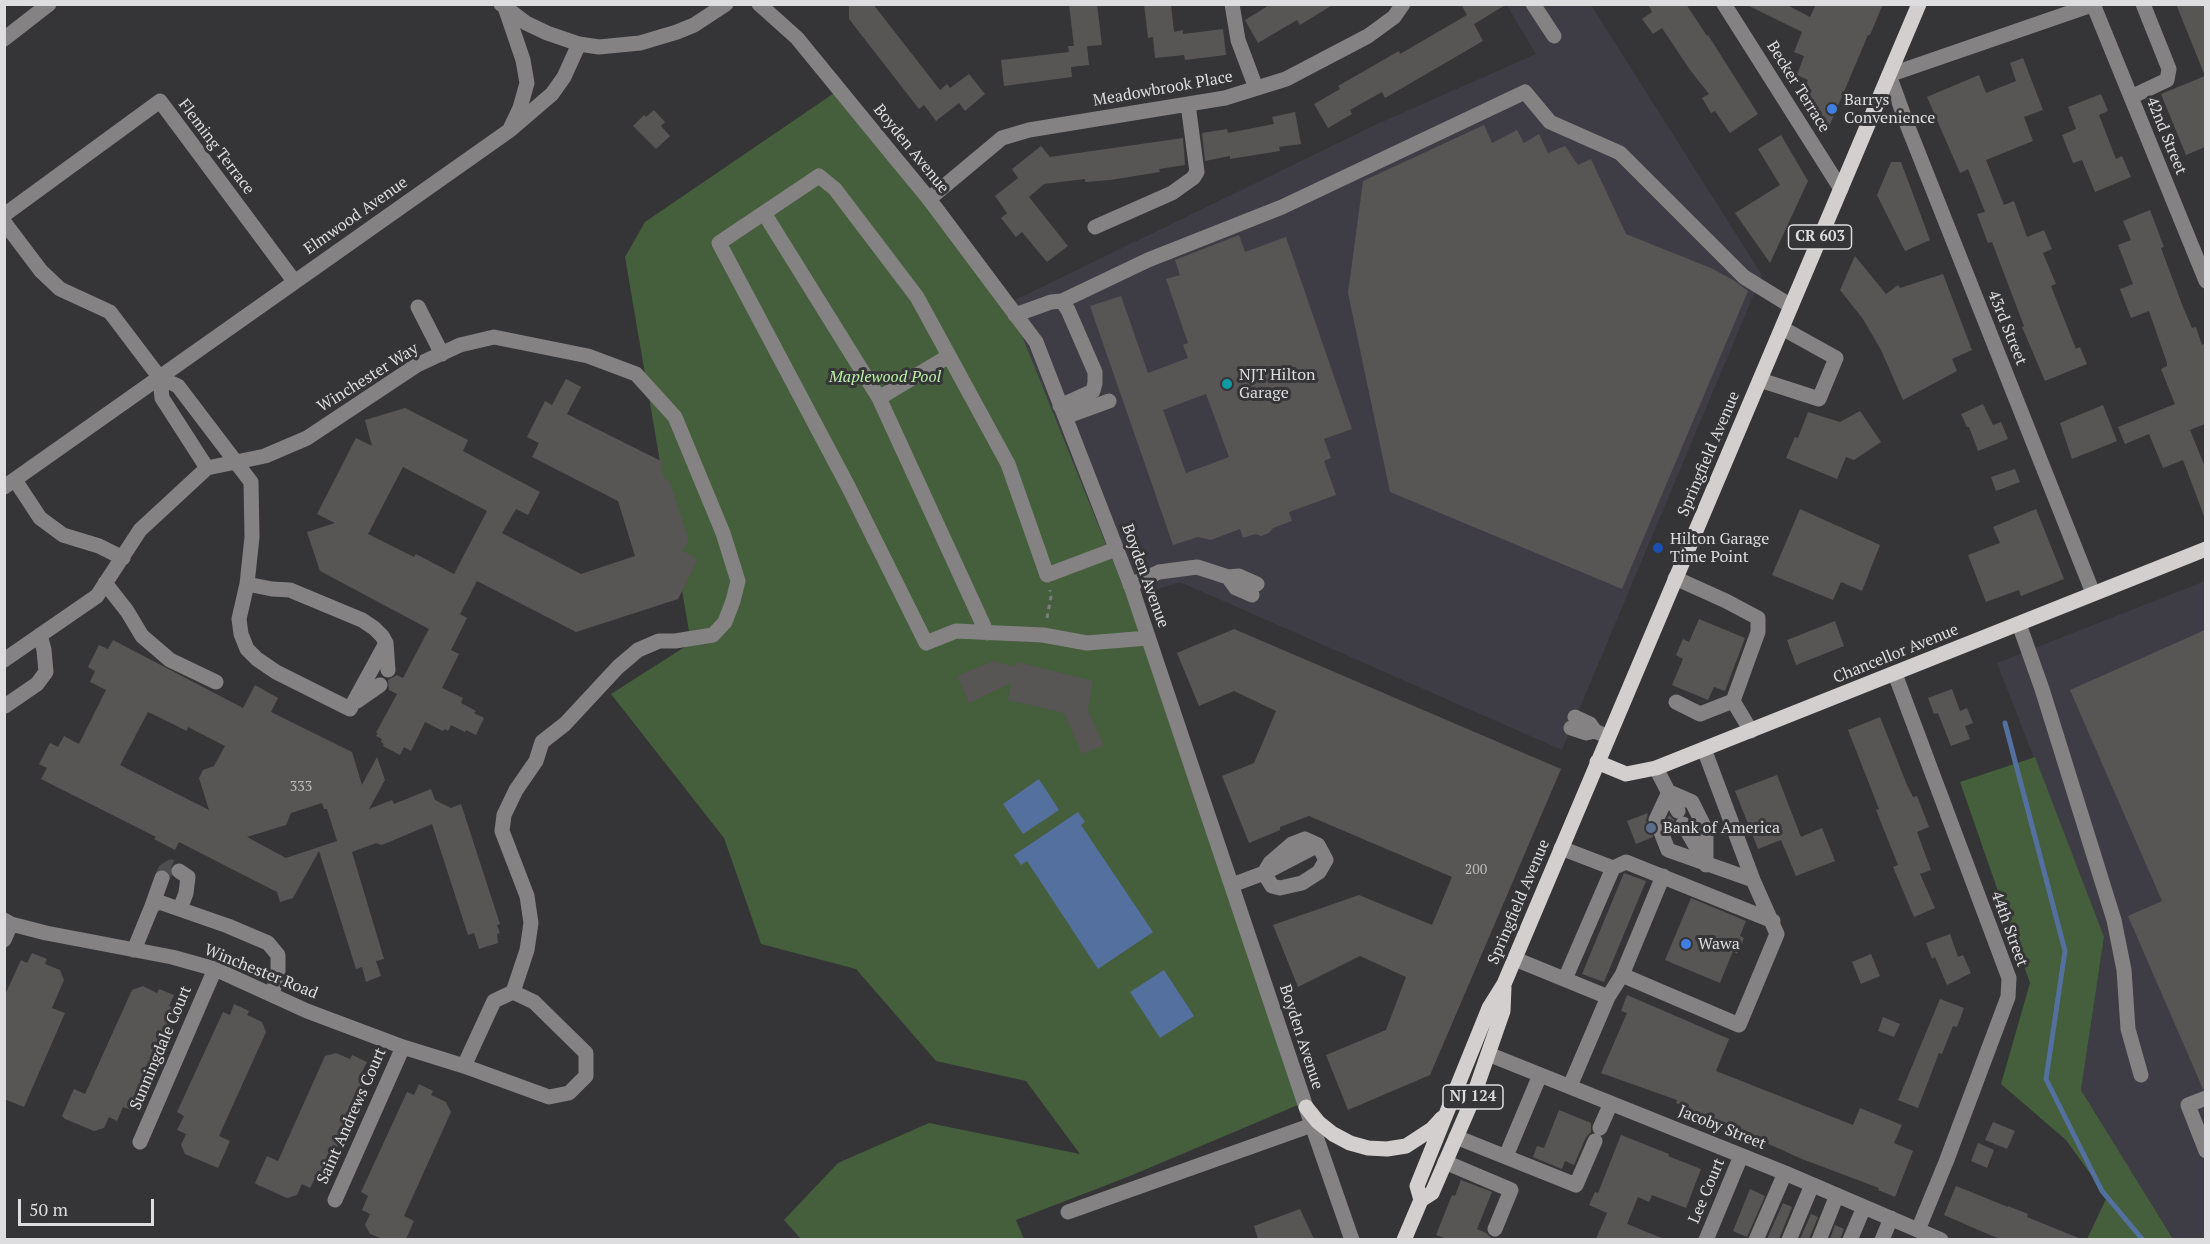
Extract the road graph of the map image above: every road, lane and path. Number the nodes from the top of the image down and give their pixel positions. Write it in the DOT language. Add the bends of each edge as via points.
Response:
graph roads {
  1 [pos="49,4"];
  2 [pos="726,4"];
  3 [pos="759,4"];
  4 [pos="1232,4"];
  5 [pos="1403,4"];
  6 [pos="1533,4"];
  7 [pos="1724,4"];
  8 [pos="1919,4"];
  9 [pos="2143,4"];
  10 [pos="2094,5"];
  11 [pos="504,7"];
  12 [pos="1554,36"];
  13 [pos="4,39"];
  14 [pos="579,44"];
  15 [pos="1889,75"];
  16 [pos="1256,88"];
  17 [pos="2131,97"];
  18 [pos="1188,104"];
  19 [pos="510,130"];
  20 [pos="1841,189"];
  21 [pos="928,199"];
  22 [pos="764,213"];
  23 [pos="4,214"];
  24 [pos="4,222"];
  25 [pos="1095,227"];
  26 [pos="294,281"];
  27 [pos="2205,281"];
  28 [pos="1800,285"];
  29 [pos="1062,302"];
  30 [pos="1791,306"];
  31 [pos="418,307"];
  32 [pos="1015,315"];
  33 [pos="1782,328"];
  34 [pos="442,354"];
  35 [pos="949,356"];
  36 [pos="160,378"];
  37 [pos="1760,380"];
  38 [pos="879,398"];
  39 [pos="1109,401"];
  40 [pos="1063,411"];
  41 [pos="236,463"];
  42 [pos="207,468"];
  43 [pos="10,484"];
  44 [pos="1116,549"];
  45 [pos="2205,549"];
  46 [pos="123,558"];
  47 [pos="1047,575"];
  48 [pos="1676,578"];
  49 [pos="105,583"];
  50 [pos="247,584"];
  51 [pos="1130,585"];
  52 [pos="1255,589"];
  53 [pos="2093,593"];
  54 [pos="1047,618"];
  55 [pos="2019,624"];
  56 [pos="987,633"];
  57 [pos="40,635"];
  58 [pos="1148,638"];
  59 [pos="386,642"];
  60 [pos="4,660"];
  61 [pos="388,670"];
  62 [pos="1895,674"];
  63 [pos="216,682"];
  64 [pos="380,685"];
  65 [pos="1733,701"];
  66 [pos="354,702"];
  67 [pos="1676,702"];
  68 [pos="5,706"];
  69 [pos="1573,723"];
  70 [pos="1751,731"];
  71 [pos="1601,734"];
  72 [pos="1704,749"];
  73 [pos="1598,762"];
  74 [pos="1656,768"];
  75 [pos="1669,792"];
  76 [pos="1561,848"];
  77 [pos="1706,865"];
  78 [pos="1613,868"];
  79 [pos="179,871"];
  80 [pos="1264,873"];
  81 [pos="1663,876"];
  82 [pos="162,878"];
  83 [pos="1754,880"];
  84 [pos="1232,885"];
  85 [pos="152,906"];
  86 [pos="180,909"];
  87 [pos="1773,921"];
  88 [pos="8,922"];
  89 [pos="4,940"];
  90 [pos="134,950"];
  91 [pos="1515,959"];
  92 [pos="214,969"];
  93 [pos="1622,975"];
  94 [pos="1565,979"];
  95 [pos="1504,984"];
  96 [pos="513,992"];
  97 [pos="271,994"];
  98 [pos="1608,997"];
  99 [pos="403,1047"];
  100 [pos="1488,1054"];
  101 [pos="464,1066"];
  102 [pos="1540,1075"];
  103 [pos="2141,1075"];
  104 [pos="1570,1086"];
  105 [pos="1454,1097"];
  106 [pos="2205,1098"];
  107 [pos="1611,1103"];
  108 [pos="1306,1107"];
  109 [pos="1312,1125"];
  110 [pos="1456,1137"];
  111 [pos="140,1142"];
  112 [pos="2205,1151"];
  113 [pos="1506,1156"];
  114 [pos="1741,1156"];
  115 [pos="1445,1162"];
  116 [pos="1785,1173"];
  117 [pos="1812,1185"];
  118 [pos="1837,1195"];
  119 [pos="335,1200"];
  120 [pos="1421,1200"];
  121 [pos="1864,1207"];
  122 [pos="1068,1212"];
  123 [pos="1891,1218"];
  124 [pos="1495,1229"];
  125 [pos="1930,1236"];
  126 [pos="1352,1239"];
  127 [pos="1404,1239"];
  128 [pos="1706,1239"];
  129 [pos="1756,1239"];
  130 [pos="1789,1239"];
  131 [pos="1819,1239"];
  132 [pos="1850,1239"];
  133 [pos="1882,1239"];
  1 -- 13 [label="street"];
  2 -- 14 [label="street" via="694,24 640,43 599,47"];
  3 -- 21 [label="street, Boyden Avenue" via="797,38"];
  4 -- 16 [label="street" via="1238,40"];
  5 -- 16 [label="street, Meadowbrook Place" via="1394,17 1368,36 1286,79"];
  6 -- 12 [label="street"];
  7 -- 20 [label="street, Becker Terrace"];
  8 -- 15 [label="main road, Springfield Avenue / CR 603"];
  9 -- 17 [label="street" via="2169,69 2167,80"];
  10 -- 15 [label="street"];
  10 -- 17 [label="street, 42nd Street"];
  11 -- 14 [label="street" via="547,33"];
  11 -- 19 [label="street" via="527,82"];
  14 -- 19 [label="street, Elmwood Avenue" via="552,94"];
  15 -- 20 [label="main road, Springfield Avenue / CR 603"];
  15 -- 53 [label="street, 43rd Street"];
  16 -- 18 [label="street, Meadowbrook Place" via="1225,99"];
  17 -- 27 [label="street, 42nd Street"];
  18 -- 21 [label="street, Meadowbrook Place" via="1029,130 1002,138"];
  18 -- 25 [label="street" via="1197,172 1172,193"];
  19 -- 26 [label="street, Elmwood Avenue"];
  20 -- 28 [label="main road, Springfield Avenue / CR 603"];
  21 -- 32 [label="street, Boyden Avenue"];
  22 -- 35 [label="street" via="819,176 835,189 917,297"];
  22 -- 38 [label="street"];
  22 -- 56 [label="street" via="720,243 926,643 956,632"];
  23 -- 26 [label="street, Fleming Terrace" via="160,101"];
  24 -- 36 [label="street" via="41,271 60,289 110,312"];
  26 -- 36 [label="street, Elmwood Avenue"];
  28 -- 30 [label="main road, Springfield Avenue / NJ 124"];
  29 -- 30 [label="street" via="1148,260 1282,207 1525,92 1550,122 1620,153 1744,277"];
  29 -- 32 [label="street"];
  29 -- 40 [label="street" via="1095,372 1093,391"];
  30 -- 33 [label="main road, Springfield Avenue / NJ 124"];
  31 -- 34 [label="street"];
  32 -- 40 [label="street, Boyden Avenue" via="1036,342"];
  33 -- 37 [label="main road, Springfield Avenue / NJ 124"];
  33 -- 37 [label="street" via="1836,358 1819,399"];
  34 -- 41 [label="street, Winchester Way" via="417,365 307,438 265,456"];
  34 -- 96 [label="street, Winchester Way" via="494,337 588,356 636,374 675,417 723,533 738,581 726,622 713,635 659,641 638,650 566,724 542,742 536,761 504,815 502,831 527,896 531,923 528,950"];
  35 -- 38 [label="street"];
  35 -- 47 [label="street" via="1008,464"];
  36 -- 41 [label="street" via="178,386"];
  36 -- 42 [label="street" via="162,398"];
  36 -- 43 [label="street, Elmwood Avenue"];
  37 -- 48 [label="main road, Springfield Avenue / NJ 124"];
  38 -- 56 [label="street"];
  39 -- 40 [label="street"];
  40 -- 44 [label="street, Boyden Avenue"];
  41 -- 42 [label="street, Winchester Way"];
  41 -- 50 [label="street" via="251,482 252,537"];
  42 -- 46 [label="street" via="140,530"];
  43 -- 46 [label="street" via="40,518 63,535"];
  44 -- 47 [label="street"];
  44 -- 51 [label="street, Boyden Avenue"];
  45 -- 53 [label="main road, Chancellor Avenue"];
  46 -- 49 [label="street"];
  47 -- 54 [label="path" via="1051,597"];
  48 -- 65 [label="street" via="1758,618 1758,632"];
  48 -- 71 [label="main road, Springfield Avenue / NJ 124"];
  49 -- 57 [label="street" via="97,596"];
  49 -- 63 [label="street" via="142,636 170,660"];
  50 -- 59 [label="street" via="300,594 362,620"];
  50 -- 66 [label="street" via="239,619 247,649 287,677 351,709"];
  51 -- 52 [label="street" via="1159,572 1197,567 1228,577 1239,576"];
  51 -- 58 [label="street, Boyden Avenue"];
  53 -- 55 [label="main road, Chancellor Avenue"];
  55 -- 62 [label="main road, Chancellor Avenue"];
  55 -- 103 [label="street" via="2114,920 2124,970 2128,1029"];
  56 -- 58 [label="street" via="1043,635 1087,643"];
  57 -- 60 [label="street"];
  57 -- 68 [label="street" via="46,672 37,684"];
  58 -- 84 [label="street, Boyden Avenue"];
  59 -- 61 [label="street"];
  59 -- 66 [label="street"];
  62 -- 70 [label="main road, Chancellor Avenue"];
  62 -- 125 [label="street, 44th Street" via="2009,978 2008,998 1946,1162"];
  64 -- 66 [label="street"];
  65 -- 67 [label="street" via="1700,714"];
  65 -- 70 [label="street"];
  69 -- 71 [label="street" via="1586,733"];
  70 -- 72 [label="main road, Chancellor Avenue"];
  71 -- 73 [label="main road, Springfield Avenue / NJ 124"];
  72 -- 74 [label="main road, Chancellor Avenue"];
  72 -- 83 [label="street"];
  73 -- 74 [label="main road, Chancellor Avenue" via="1626,774"];
  73 -- 76 [label="main road, Springfield Avenue / NJ 124"];
  74 -- 75 [label="street"];
  75 -- 77 [label="street"];
  75 -- 77 [label="street" via="1692,802 1706,830"];
  75 -- 77 [label="street" via="1658,826 1668,850"];
  76 -- 78 [label="street"];
  76 -- 91 [label="main road, Springfield Avenue / NJ 124"];
  77 -- 83 [label="street"];
  78 -- 81 [label="street" via="1626,862"];
  78 -- 94 [label="street"];
  79 -- 86 [label="street" via="188,877"];
  80 -- 80 [label="street" via="1272,886 1280,888 1302,883 1319,872 1326,860 1318,845 1305,839 1292,844"];
  80 -- 84 [label="street"];
  81 -- 87 [label="street"];
  81 -- 93 [label="street"];
  82 -- 85 [label="street"];
  83 -- 87 [label="street"];
  84 -- 108 [label="street, Boyden Avenue"];
  85 -- 86 [label="street" via="159,902"];
  85 -- 90 [label="street"];
  86 -- 97 [label="street" via="268,944 278,955 278,978"];
  87 -- 93 [label="street" via="1777,934 1739,1025"];
  88 -- 89 [label="street"];
  88 -- 90 [label="street, Winchester Road"];
  90 -- 92 [label="street, Winchester Road"];
  91 -- 94 [label="street"];
  91 -- 95 [label="main road, Springfield Avenue / NJ 124"];
  92 -- 97 [label="street, Winchester Road"];
  92 -- 111 [label="street, Sunningdale Court"];
  93 -- 98 [label="street"];
  94 -- 98 [label="street"];
  95 -- 100 [label="main road, Springfield Avenue / NJ 124" via="1503,1011"];
  95 -- 105 [label="main road, Springfield Avenue / NJ 124" via="1489,1008"];
  96 -- 101 [label="street" via="494,1000"];
  96 -- 101 [label="street, Winchester Road" via="534,1002 586,1053 586,1076 569,1093 549,1097"];
  97 -- 99 [label="street, Winchester Road"];
  98 -- 104 [label="street"];
  99 -- 101 [label="street, Winchester Road"];
  99 -- 119 [label="street, Saint Andrews Court"];
  100 -- 102 [label="street, Jacoby Street"];
  100 -- 110 [label="main road, Springfield Avenue / NJ 124"];
  102 -- 104 [label="street, Jacoby Street"];
  102 -- 113 [label="street"];
  104 -- 107 [label="street, Jacoby Street"];
  105 -- 108 [label="main road" via="1432,1129 1406,1146 1387,1149 1350,1143 1318,1122"];
  105 -- 120 [label="main road, Springfield Avenue / NJ 124" via="1417,1186"];
  106 -- 112 [label="street" via="2188,1105"];
  107 -- 113 [label="street" via="1576,1185"];
  107 -- 114 [label="street, Jacoby Street"];
  108 -- 109 [label="street, Boyden Avenue"];
  109 -- 122 [label="street"];
  109 -- 126 [label="street, Boyden Avenue"];
  110 -- 113 [label="street"];
  110 -- 115 [label="main road, Springfield Avenue / NJ 124"];
  114 -- 116 [label="street, Jacoby Street"];
  114 -- 128 [label="street, Lee Court"];
  115 -- 120 [label="main road, Springfield Avenue / NJ 124" via="1432,1193"];
  115 -- 124 [label="street" via="1511,1190"];
  116 -- 117 [label="street, Jacoby Street"];
  116 -- 129 [label="street"];
  117 -- 118 [label="street, Jacoby Street"];
  117 -- 130 [label="street"];
  118 -- 121 [label="street, Jacoby Street"];
  118 -- 131 [label="street"];
  120 -- 127 [label="main road, Springfield Avenue / NJ 124"];
  121 -- 123 [label="street, Jacoby Street"];
  121 -- 132 [label="street"];
  123 -- 125 [label="street, Jacoby Street"];
  123 -- 133 [label="street"];
}
